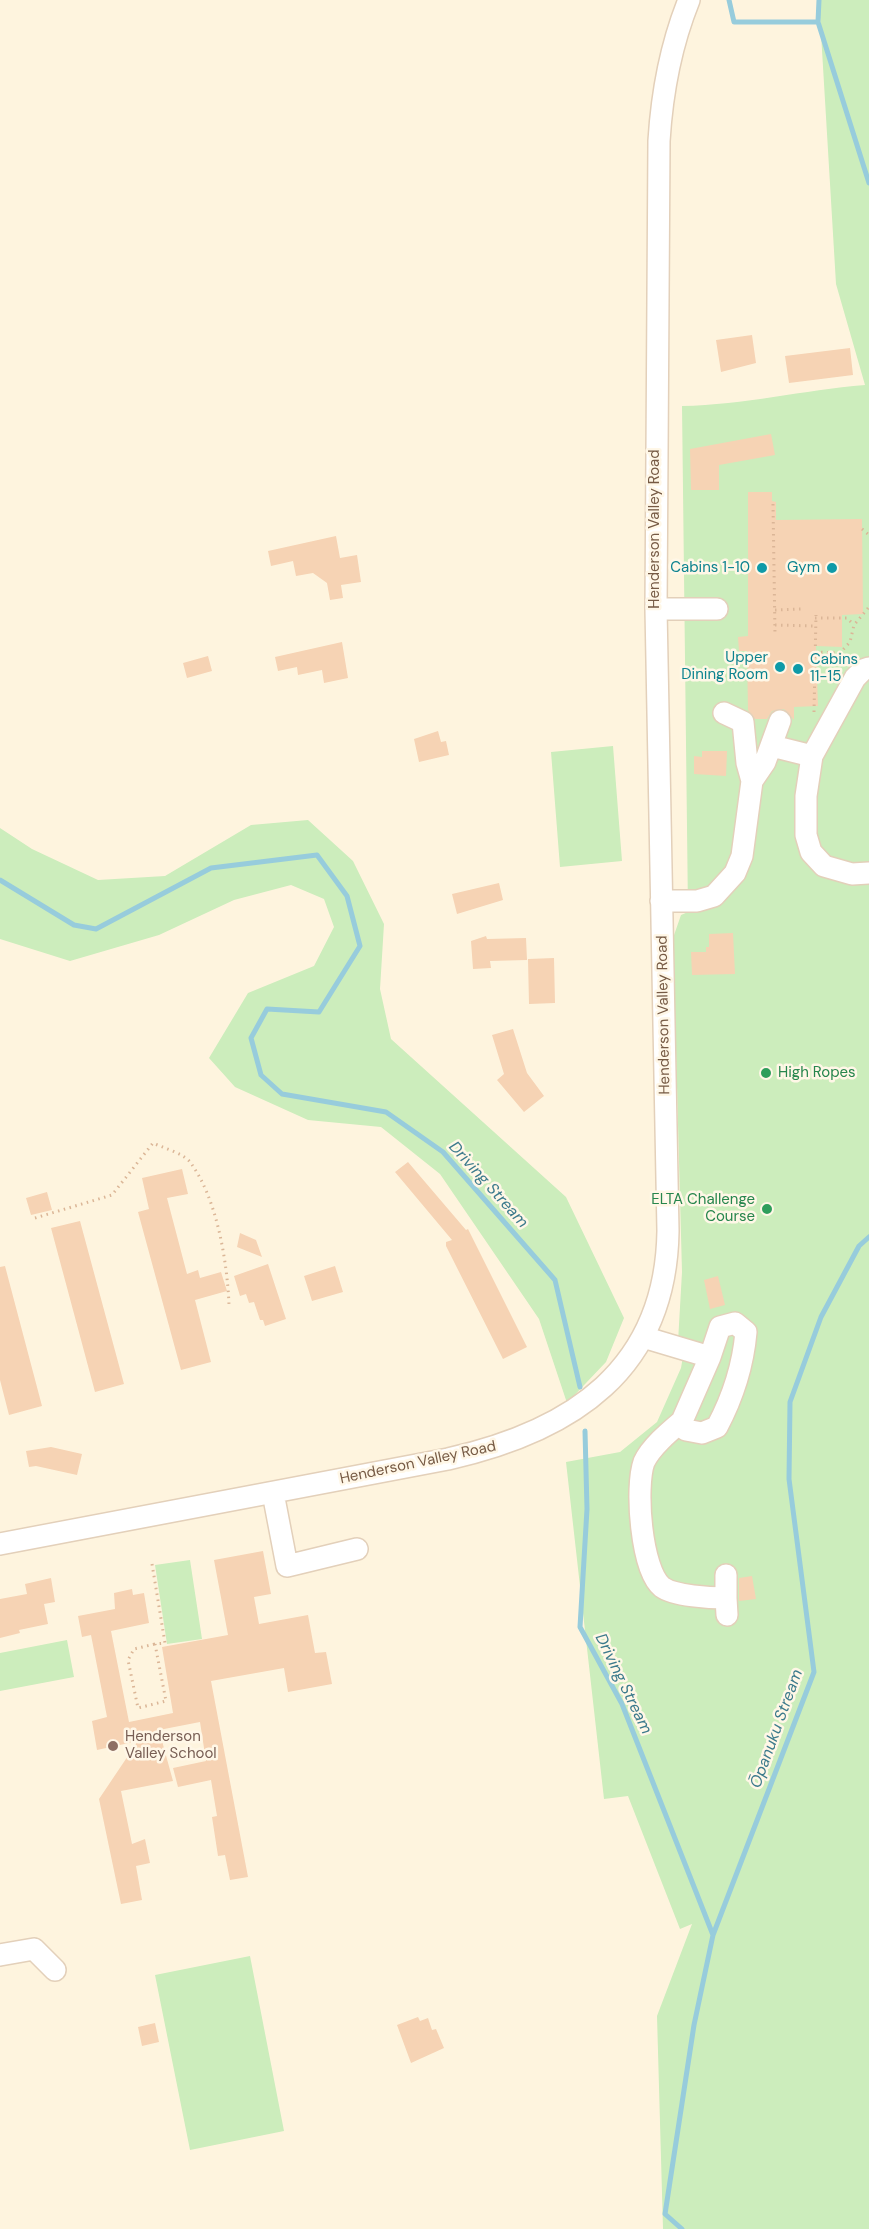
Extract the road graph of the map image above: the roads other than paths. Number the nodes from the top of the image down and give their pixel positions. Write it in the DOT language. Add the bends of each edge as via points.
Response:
graph roads {
  1 [pos="689,0"];
  2 [pos="656,609"];
  3 [pos="717,609"];
  4 [pos="869,668"];
  5 [pos="724,713"];
  6 [pos="780,721"];
  7 [pos="764,742"];
  8 [pos="812,756"];
  9 [pos="752,781"];
  10 [pos="869,873"];
  11 [pos="661,901"];
  12 [pos="643,1336"];
  13 [pos="710,1357"];
  14 [pos="682,1421"];
  15 [pos="273,1493"];
  16 [pos="0,1544"];
  17 [pos="357,1549"];
  18 [pos="726,1575"];
  19 [pos="0,1955"];
  20 [pos="55,1970"];
  1 -- 2 [label="street, Henderson Valley Road" via="668,63 659,141"];
  2 -- 3 [label="street"];
  2 -- 11 [label="street, Henderson Valley Road"];
  4 -- 8 [label="street" via="823,712"];
  5 -- 9 [label="street" via="743,722"];
  6 -- 7 [label="street"];
  7 -- 8 [label="street"];
  7 -- 9 [label="street" via="761,771"];
  8 -- 10 [label="street" via="805,815 811,852 833,870"];
  9 -- 11 [label="street" via="742,856 730,879 714,896 697,901"];
  11 -- 12 [label="street, Henderson Valley Road" via="668,1256"];
  12 -- 13 [label="street"];
  12 -- 15 [label="street, Henderson Valley Road" via="633,1355 599,1391 551,1425 526,1436 448,1459"];
  13 -- 14 [label="street"];
  13 -- 14 [label="street" via="720,1327 735,1323 746,1332 739,1376 717,1427 702,1433 686,1430"];
  14 -- 18 [label="street" via="646,1459 639,1477 649,1564 665,1589 727,1607"];
  15 -- 16 [label="street, Henderson Valley Road"];
  15 -- 17 [label="street" via="287,1566"];
  19 -- 20 [label="street" via="34,1949"];
}
